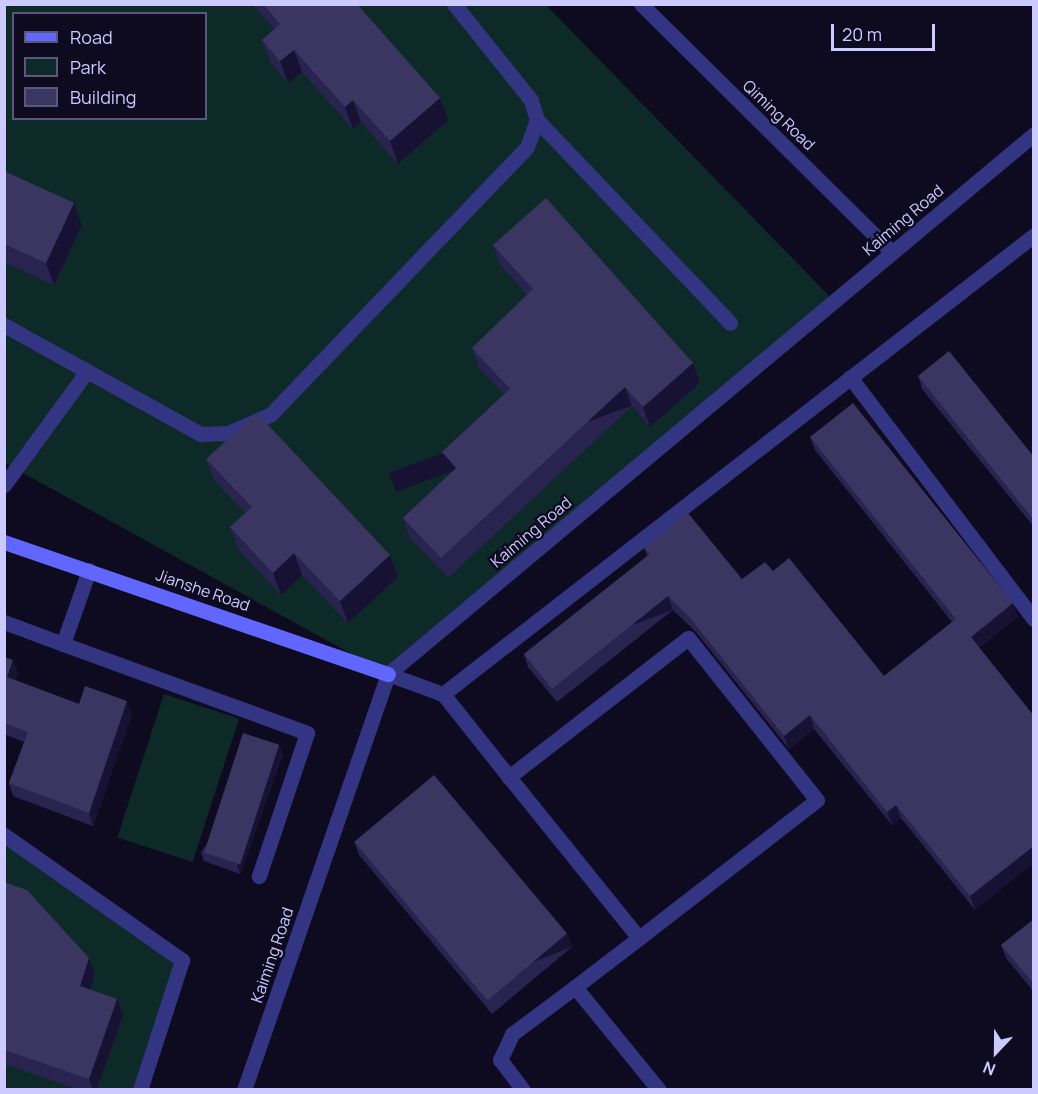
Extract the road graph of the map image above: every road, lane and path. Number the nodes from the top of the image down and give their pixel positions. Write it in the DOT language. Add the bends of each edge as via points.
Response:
graph roads {
  1 [pos="454,4"];
  2 [pos="641,4"];
  3 [pos="537,120"];
  4 [pos="1034,134"];
  5 [pos="1034,236"];
  6 [pos="892,252"];
  7 [pos="730,323"];
  8 [pos="4,325"];
  9 [pos="87,371"];
  10 [pos="850,377"];
  11 [pos="4,485"];
  12 [pos="4,542"];
  13 [pos="89,570"];
  14 [pos="1034,620"];
  15 [pos="4,622"];
  16 [pos="63,644"];
  17 [pos="388,674"];
  18 [pos="444,694"];
  19 [pos="509,777"];
  20 [pos="4,835"];
  21 [pos="259,876"];
  22 [pos="639,938"];
  23 [pos="575,987"];
  24 [pos="140,1089"];
  25 [pos="244,1089"];
  26 [pos="523,1089"];
  27 [pos="659,1089"];
  1 -- 3 [label="street" via="531,100"];
  2 -- 6 [label="street, Qiming Road"];
  3 -- 7 [label="street"];
  3 -- 9 [label="street" via="527,147 271,414 228,433 201,434"];
  4 -- 6 [label="street, Kaiming Road"];
  5 -- 10 [label="street"];
  6 -- 17 [label="street, Kaiming Road"];
  8 -- 9 [label="street"];
  9 -- 11 [label="street"];
  10 -- 14 [label="street"];
  10 -- 18 [label="street"];
  12 -- 13 [label="street, Jianshe Road"];
  13 -- 16 [label="street"];
  13 -- 17 [label="street, Jianshe Road"];
  15 -- 16 [label="street"];
  16 -- 21 [label="street" via="307,733"];
  17 -- 18 [label="street"];
  17 -- 25 [label="street, Kaiming Road"];
  18 -- 19 [label="street"];
  19 -- 22 [label="street"];
  19 -- 22 [label="street" via="688,638 817,800"];
  20 -- 24 [label="street" via="182,960"];
  22 -- 23 [label="street"];
  23 -- 26 [label="street" via="513,1034 500,1060"];
  23 -- 27 [label="street"];
}
